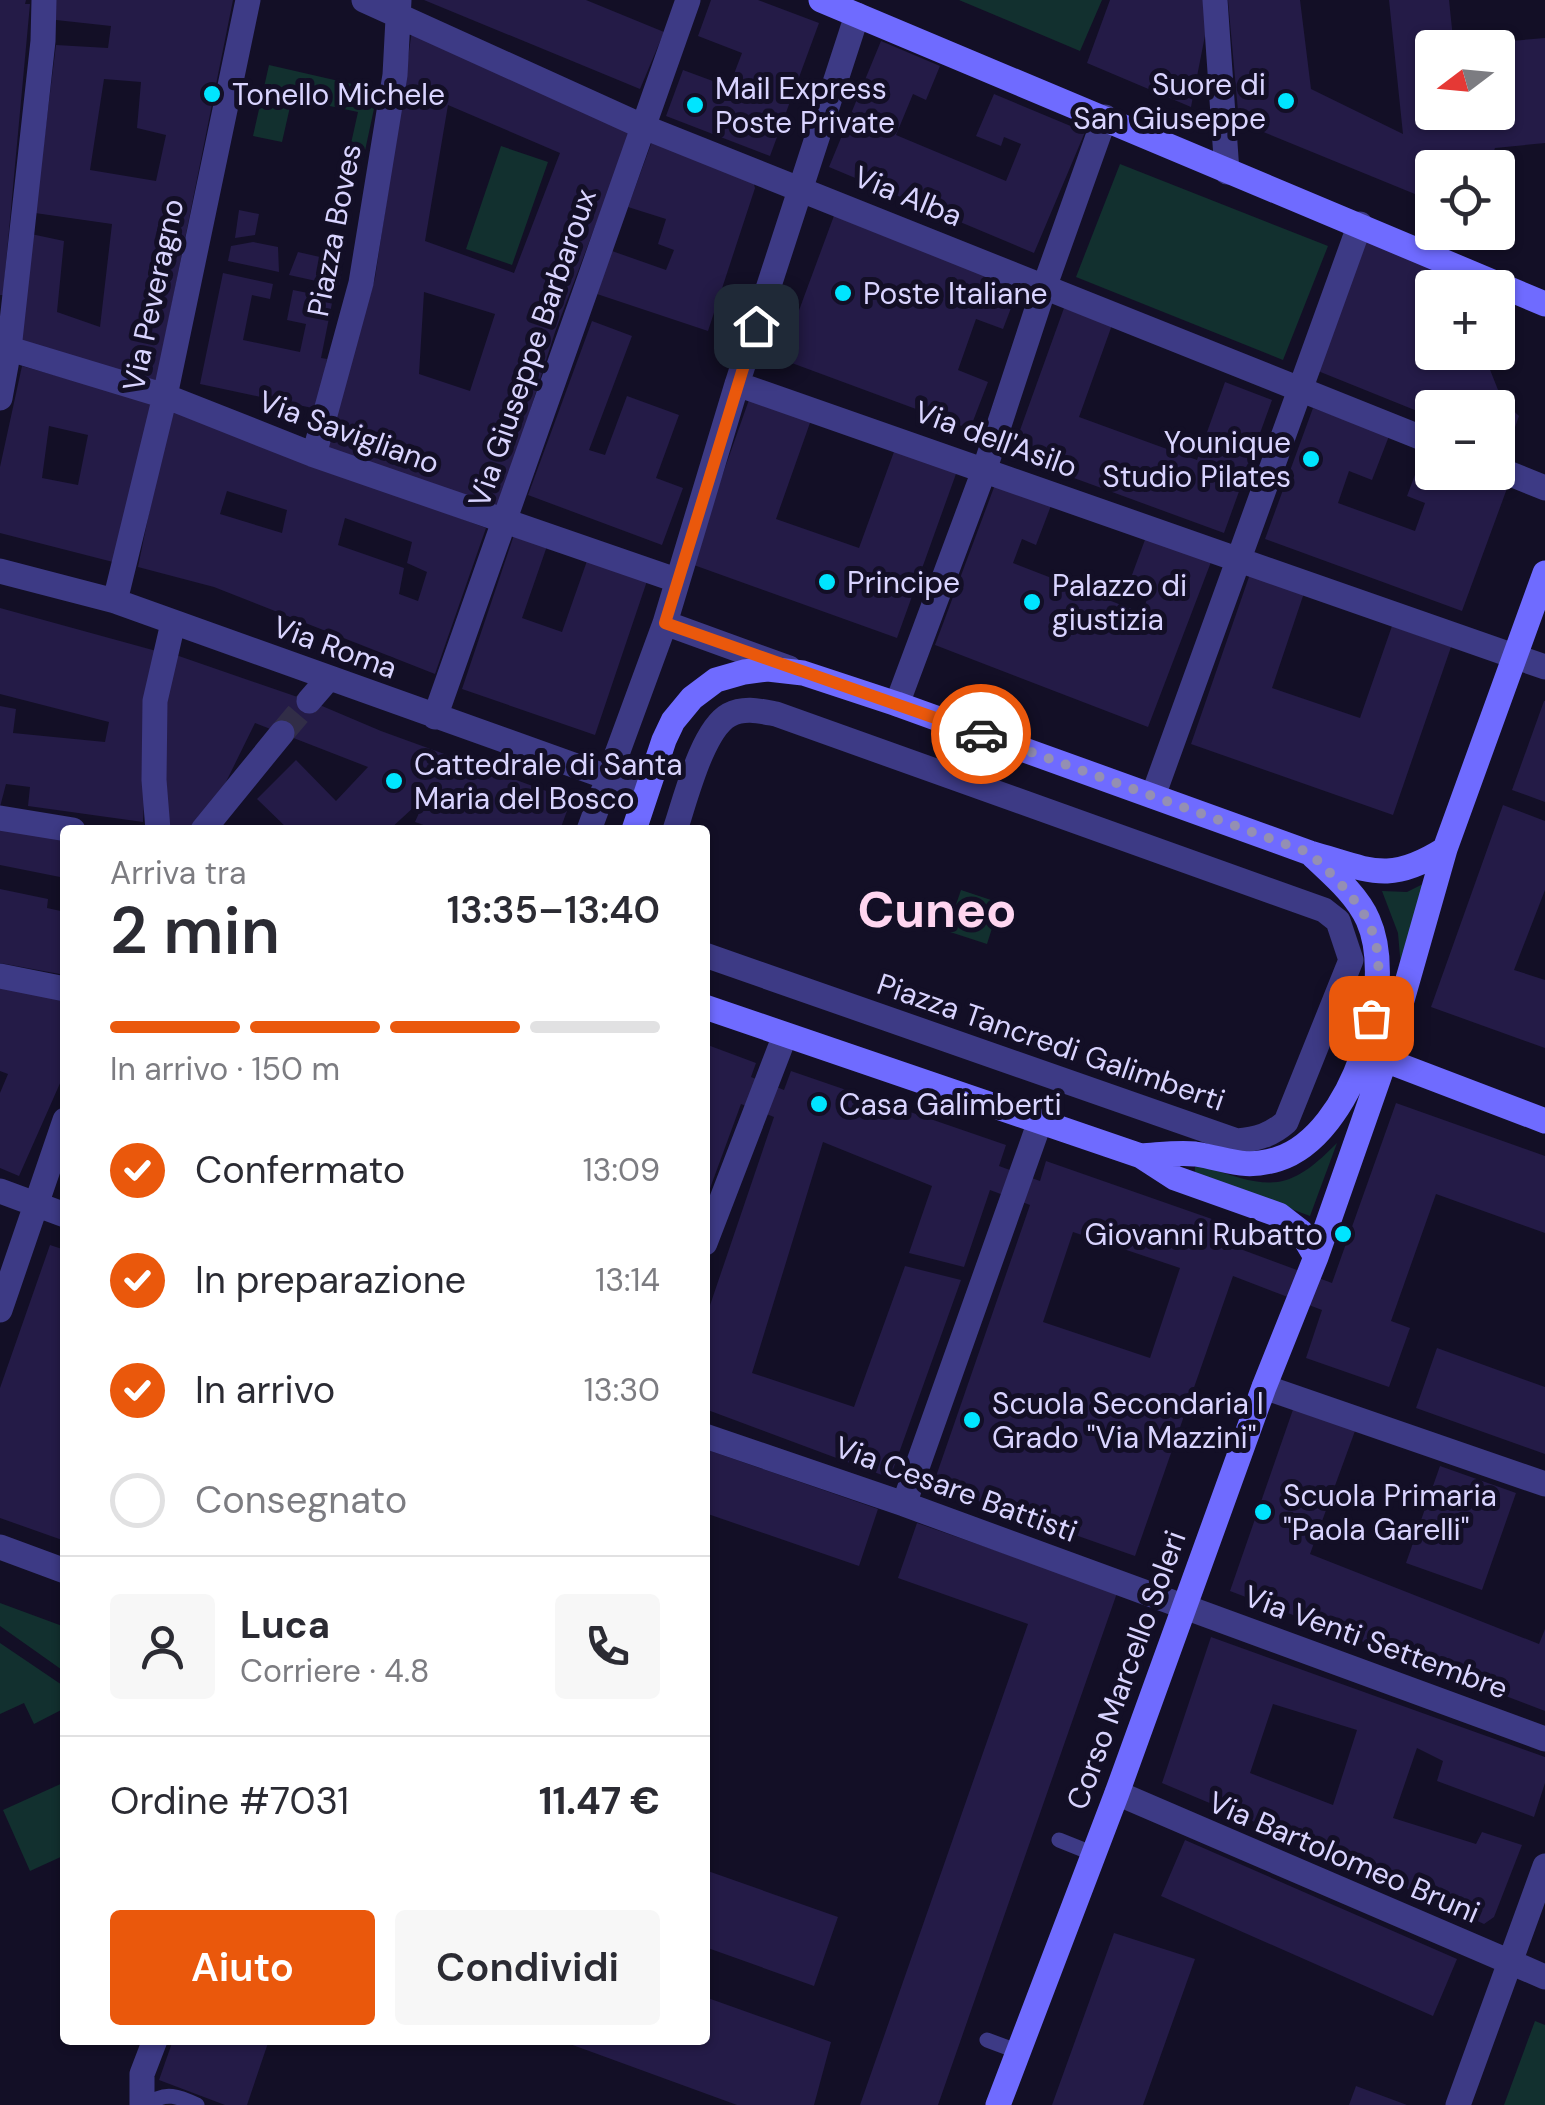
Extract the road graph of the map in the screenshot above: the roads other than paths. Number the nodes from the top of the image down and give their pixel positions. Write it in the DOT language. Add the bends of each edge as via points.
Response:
graph roads {
  1 [pos="44,0"];
  2 [pos="248,0"];
  3 [pos="364,0"];
  4 [pos="688,0"];
  5 [pos="821,0"];
  6 [pos="1215,0"];
  7 [pos="399,7"];
  8 [pos="857,16"];
  9 [pos="1105,117"];
  10 [pos="644,127"];
  11 [pos="1227,172"];
  12 [pos="801,188"];
  13 [pos="1360,224"];
  14 [pos="1044,285"];
  15 [pos="1545,304"];
  16 [pos="5,348"];
  17 [pos="737,384"];
  18 [pos="1299,387"];
  19 [pos="165,396"];
  20 [pos="0,398"];
  21 [pos="1415,435"];
  22 [pos="314,455"];
  23 [pos="984,468"];
  24 [pos="1515,475"];
  25 [pos="1545,488"];
  26 [pos="505,523"];
  27 [pos="1238,560"];
  28 [pos="0,571"];
  29 [pos="1545,573"];
  30 [pos="676,580"];
  31 [pos="116,601"];
  32 [pos="173,623"];
  33 [pos="665,623"];
  34 [pos="1516,657"];
  35 [pos="1545,668"];
  36 [pos="803,673"];
  37 [pos="328,680"];
  38 [pos="308,701"];
  39 [pos="897,704"];
  40 [pos="435,717"];
  41 [pos="282,732"];
  42 [pos="609,778"];
  43 [pos="646,791"];
  44 [pos="1153,796"];
  45 [pos="0,818"];
  46 [pos="158,825"];
  47 [pos="207,825"];
  48 [pos="592,825"];
  49 [pos="636,825"];
  50 [pos="677,825"];
  51 [pos="60,828"];
  52 [pos="1445,849"];
  53 [pos="1310,853"];
  54 [pos="710,957"];
  55 [pos="0,976"];
  56 [pos="60,988"];
  57 [pos="710,1009"];
  58 [pos="785,1035"];
  59 [pos="1374,1056"];
  60 [pos="1545,1121"];
  61 [pos="1039,1124"];
  62 [pos="60,1135"];
  63 [pos="1141,1156"];
  64 [pos="0,1191"];
  65 [pos="36,1206"];
  66 [pos="60,1213"];
  67 [pos="710,1229"];
  68 [pos="1316,1258"];
  69 [pos="0,1310"];
  70 [pos="1264,1387"];
  71 [pos="710,1438"];
  72 [pos="1545,1484"];
  73 [pos="904,1504"];
  74 [pos="0,1548"];
  75 [pos="60,1570"];
  76 [pos="1184,1606"];
  77 [pos="1545,1739"];
  78 [pos="1117,1793"];
  79 [pos="1059,1840"];
  80 [pos="1094,1854"];
  81 [pos="1545,1866"];
  82 [pos="1509,1964"];
  83 [pos="1545,1978"];
  84 [pos="987,2040"];
  85 [pos="152,2045"];
  86 [pos="1019,2052"];
  87 [pos="145,2105"];
  88 [pos="197,2105"];
  89 [pos="998,2105"];
  90 [pos="1458,2105"];
  1 -- 16 [label="street"];
  2 -- 19 [label="street, Via Peveragno"];
  3 -- 7 [label="street, Via Alba"];
  4 -- 10 [label="street, Via Giuseppe Barbaroux"];
  5 -- 8 [label="street"];
  6 -- 11 [label="street"];
  7 -- 10 [label="street, Via Alba"];
  7 -- 22 [label="street, Piazza Boves" via="361,283"];
  8 -- 9 [label="street"];
  8 -- 12 [label="street"];
  9 -- 11 [label="street"];
  9 -- 14 [label="street"];
  10 -- 12 [label="street, Via Alba"];
  10 -- 26 [label="street, Via Giuseppe Barbaroux"];
  11 -- 13 [label="street"];
  12 -- 14 [label="street, Via Alba"];
  12 -- 17 [label="street"];
  13 -- 15 [label="street"];
  13 -- 18 [label="street"];
  14 -- 18 [label="street, Via Alba"];
  14 -- 23 [label="street"];
  16 -- 19 [label="street, Via Savigliano"];
  16 -- 20 [label="street"];
  17 -- 23 [label="street, Via dell'Asilo"];
  17 -- 30 [label="street"];
  18 -- 21 [label="street, Via Alba"];
  18 -- 27 [label="street"];
  19 -- 22 [label="street, Via Savigliano"];
  19 -- 31 [label="street, Via Peveragno"];
  22 -- 26 [label="street, Via Savigliano"];
  23 -- 27 [label="street, Via dell'Asilo"];
  23 -- 39 [label="street"];
  24 -- 25 [label="street"];
  26 -- 30 [label="street, Via Savigliano"];
  26 -- 40 [label="street, Via Giuseppe Barbaroux"];
  27 -- 34 [label="street, Via dell'Asilo"];
  27 -- 44 [label="street"];
  28 -- 31 [label="street, Via Roma"];
  29 -- 34 [label="street"];
  30 -- 33 [label="street"];
  31 -- 32 [label="street, Via Roma"];
  32 -- 37 [label="street, Via Roma"];
  32 -- 46 [label="street" via="155,701"];
  33 -- 36 [label="street, Piazza Tancredi Galimberti"];
  33 -- 42 [label="street"];
  34 -- 35 [label="street, Via dell'Asilo"];
  34 -- 52 [label="street"];
  36 -- 39 [label="street, Piazza Tancredi Galimberti"];
  36 -- 43 [label="street, Piazza Tancredi Galimberti" via="744,672 716,680 692,698 673,722"];
  37 -- 38 [label="street"];
  37 -- 40 [label="street, Via Roma"];
  39 -- 44 [label="street, Piazza Tancredi Galimberti"];
  40 -- 42 [label="street, Via Roma"];
  41 -- 47 [label="street"];
  42 -- 43 [label="street, Via Roma"];
  42 -- 48 [label="street"];
  43 -- 49 [label="street, Piazza Tancredi Galimberti"];
  44 -- 53 [label="street, Piazza Tancredi Galimberti"];
  45 -- 51 [label="street"];
  50 -- 54 [label="street, Piazza Tancredi Galimberti" via="718,724 751,710 776,714 1324,910 1338,921 1351,960 1286,1122 1257,1139 1237,1141"];
  52 -- 53 [label="street, Piazza Tancredi Galimberti" via="1396,872"];
  52 -- 59 [label="street, Piazza Tancredi Galimberti"];
  53 -- 59 [label="street, Piazza Tancredi Galimberti" via="1368,918 1379,954"];
  55 -- 56 [label="street"];
  57 -- 58 [label="street, Piazza Tancredi Galimberti"];
  58 -- 61 [label="street, Piazza Tancredi Galimberti"];
  58 -- 67 [label="street"];
  59 -- 60 [label="street"];
  59 -- 63 [label="street, Piazza Tancredi Galimberti" via="1334,1115 1281,1158 1243,1166 1193,1154"];
  59 -- 68 [label="street, Piazza Tancredi Galimberti"];
  61 -- 63 [label="street, Piazza Tancredi Galimberti"];
  61 -- 73 [label="street"];
  62 -- 65 [label="street"];
  63 -- 68 [label="street, Piazza Tancredi Galimberti" via="1175,1178 1279,1216 1301,1232"];
  64 -- 65 [label="street"];
  65 -- 66 [label="street"];
  65 -- 69 [label="street"];
  68 -- 70 [label="street, Corso Marcello Soleri"];
  70 -- 72 [label="street"];
  70 -- 76 [label="street, Corso Marcello Soleri"];
  71 -- 73 [label="street, Via Cesare Battisti"];
  73 -- 76 [label="street, Via Cesare Battisti"];
  74 -- 75 [label="street"];
  76 -- 77 [label="street, Via Venti Settembre"];
  76 -- 78 [label="street, Corso Marcello Soleri"];
  78 -- 80 [label="street, Corso Marcello Soleri"];
  78 -- 82 [label="street, Via Bartolomeo Bruni"];
  79 -- 80 [label="lane"];
  80 -- 86 [label="street, Corso Marcello Soleri"];
  81 -- 82 [label="street"];
  82 -- 83 [label="street, Via Bartolomeo Bruni"];
  82 -- 90 [label="street"];
  84 -- 86 [label="lane"];
  85 -- 87 [label="street" via="142,2074"];
  86 -- 89 [label="street, Corso Marcello Soleri"];
  87 -- 88 [label="lane" via="169,2095"];
}
